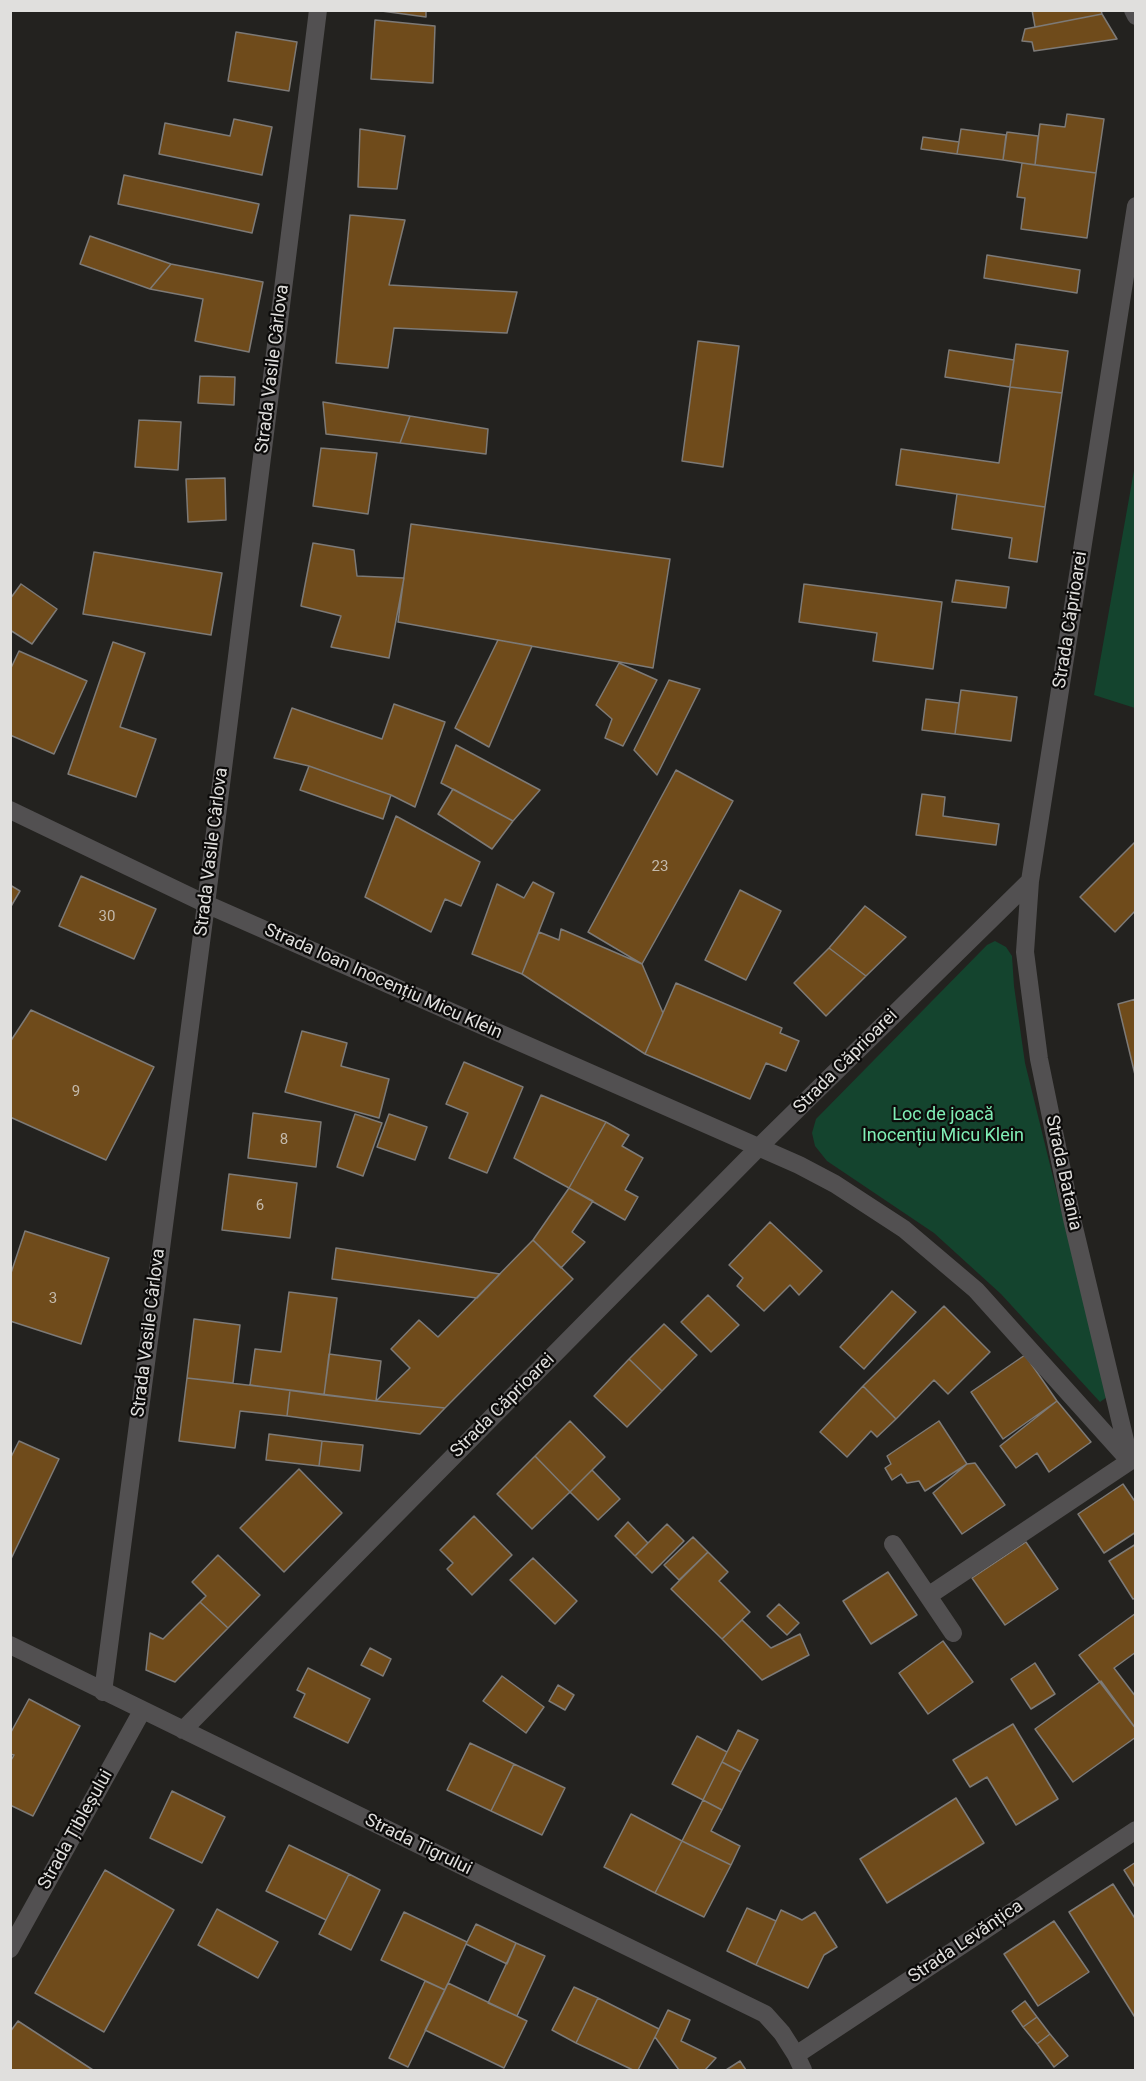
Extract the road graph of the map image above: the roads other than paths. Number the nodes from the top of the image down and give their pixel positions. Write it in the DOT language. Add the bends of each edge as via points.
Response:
graph roads {
  1 [pos="318,10"];
  2 [pos="1133,10"];
  3 [pos="1136,16"];
  4 [pos="1136,206"];
  5 [pos="10,810"];
  6 [pos="1030,881"];
  7 [pos="206,904"];
  8 [pos="759,1147"];
  9 [pos="1133,1466"];
  10 [pos="893,1544"];
  11 [pos="928,1596"];
  12 [pos="953,1633"];
  13 [pos="10,1645"];
  14 [pos="104,1692"];
  15 [pos="142,1710"];
  16 [pos="183,1730"];
  17 [pos="1136,1830"];
  18 [pos="10,1949"];
  19 [pos="800,2063"];
  1 -- 7 [label="street, Strada Vasile Cârlova"];
  2 -- 3 [label="street"];
  4 -- 6 [label="street, Strada Căprioarei"];
  5 -- 7 [label="street, Strada Ioan Inocențiu Micu Klein"];
  6 -- 8 [label="street, Strada Căprioarei"];
  6 -- 9 [label="street, Strada Batania" via="1025,952 1039,1059 1072,1219"];
  7 -- 8 [label="street, Strada Ioan Inocențiu Micu Klein"];
  7 -- 14 [label="street, Strada Vasile Cârlova"];
  8 -- 9 [label="street" via="835,1184 904,1229 976,1290"];
  8 -- 16 [label="street, Strada Căprioarei"];
  9 -- 11 [label="street"];
  10 -- 11 [label="street"];
  11 -- 12 [label="street"];
  13 -- 14 [label="street, Strada Tigrului"];
  14 -- 15 [label="street, Strada Tigrului"];
  15 -- 16 [label="street, Strada Tigrului"];
  15 -- 18 [label="street, Strada Țibleșului"];
  16 -- 19 [label="street, Strada Tigrului" via="765,2014"];
  17 -- 19 [label="street, Strada Levănțica"];
}
